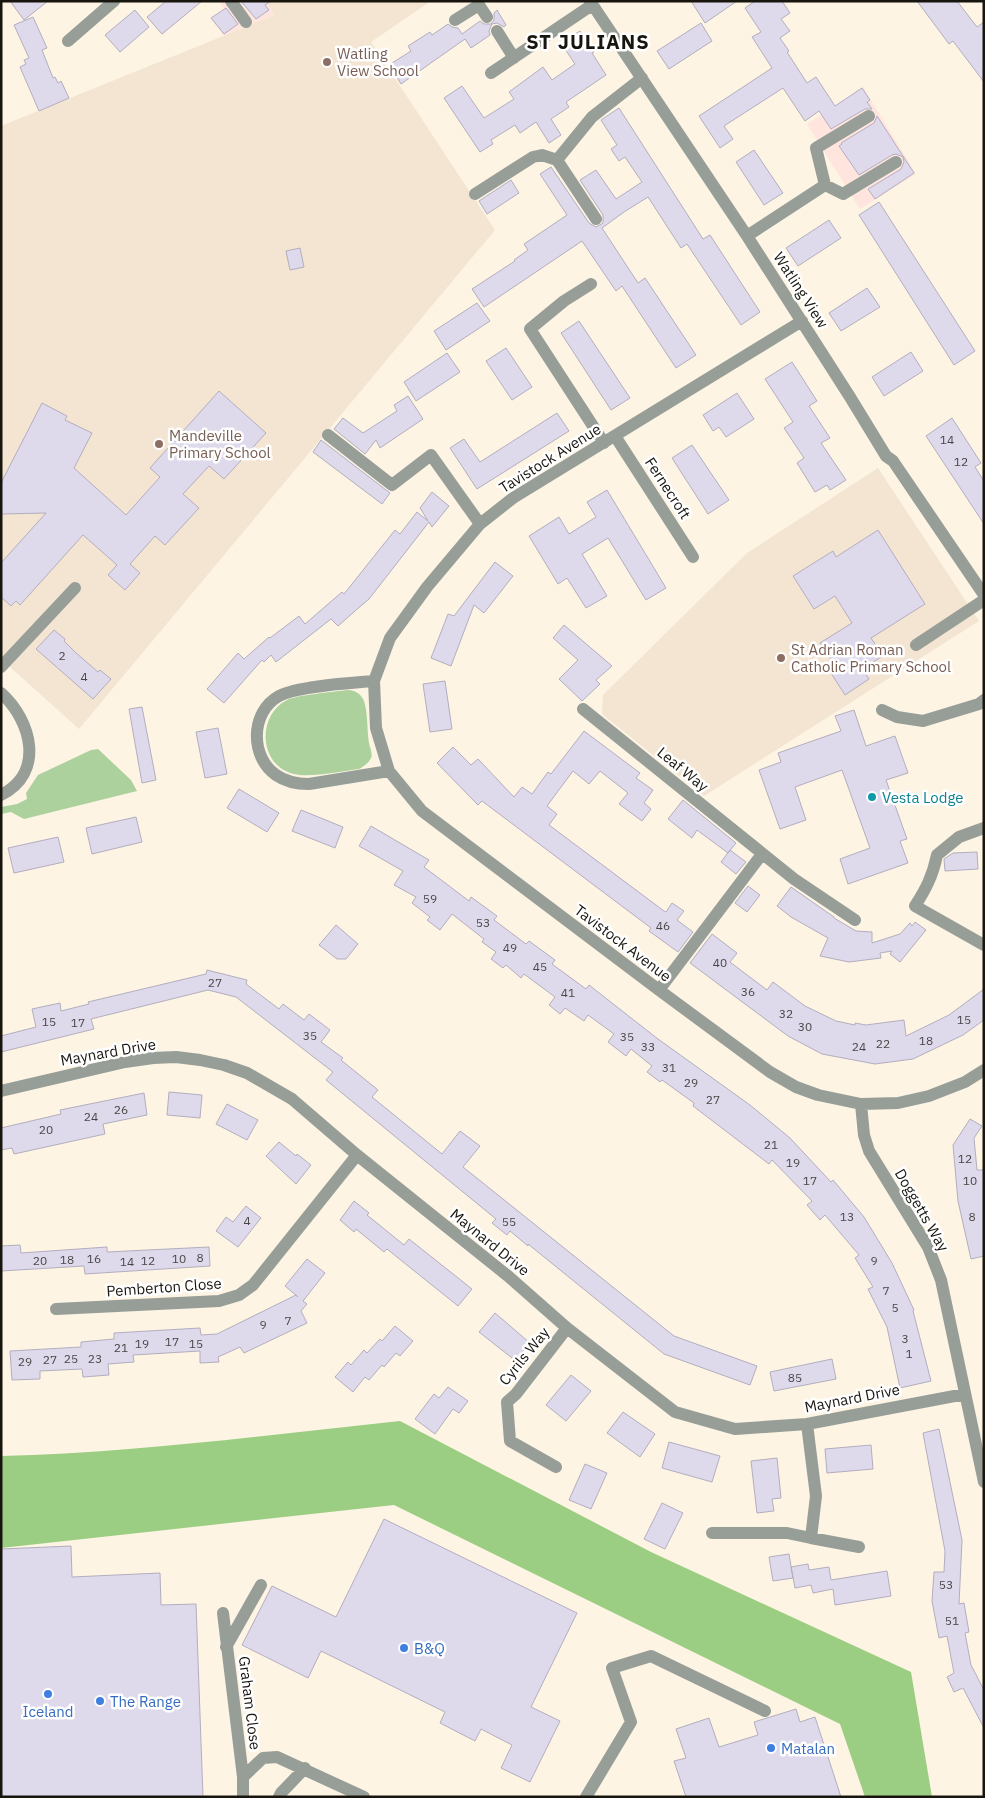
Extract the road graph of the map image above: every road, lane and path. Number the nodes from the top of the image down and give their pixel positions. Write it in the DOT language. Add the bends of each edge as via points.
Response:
graph roads {
  1 [pos="114,1"];
  2 [pos="231,1"];
  3 [pos="591,3"];
  4 [pos="487,17"];
  5 [pos="455,20"];
  6 [pos="246,22"];
  7 [pos="497,31"];
  8 [pos="68,41"];
  9 [pos="514,58"];
  10 [pos="491,74"];
  11 [pos="642,78"];
  12 [pos="869,116"];
  13 [pos="558,160"];
  14 [pos="896,162"];
  15 [pos="825,185"];
  16 [pos="474,194"];
  17 [pos="596,219"];
  18 [pos="747,236"];
  19 [pos="591,284"];
  20 [pos="802,321"];
  21 [pos="328,435"];
  22 [pos="610,440"];
  23 [pos="480,524"];
  24 [pos="693,557"];
  25 [pos="75,588"];
  26 [pos="984,595"];
  27 [pos="984,600"];
  28 [pos="916,645"];
  29 [pos="1,667"];
  30 [pos="374,681"];
  31 [pos="1,693"];
  32 [pos="984,700"];
  33 [pos="583,709"];
  34 [pos="882,710"];
  35 [pos="389,771"];
  36 [pos="6,793"];
  37 [pos="984,828"];
  38 [pos="762,854"];
  39 [pos="855,920"];
  40 [pos="984,945"];
  41 [pos="659,990"];
  42 [pos="984,1070"];
  43 [pos="1,1091"];
  44 [pos="861,1104"];
  45 [pos="357,1155"];
  46 [pos="56,1309"];
  47 [pos="568,1328"];
  48 [pos="965,1394"];
  49 [pos="807,1424"];
  50 [pos="556,1467"];
  51 [pos="984,1482"];
  52 [pos="712,1533"];
  53 [pos="812,1538"];
  54 [pos="859,1547"];
  55 [pos="262,1585"];
  56 [pos="223,1613"];
  57 [pos="226,1647"];
  58 [pos="765,1711"];
  59 [pos="305,1768"];
  60 [pos="243,1777"];
  61 [pos="244,1797"];
  62 [pos="279,1797"];
  63 [pos="364,1797"];
  64 [pos="586,1797"];
  1 -- 8 [label="street"];
  2 -- 6 [label="street"];
  3 -- 9 [label="street"];
  3 -- 11 [label="street, Watling View"];
  4 -- 5 [label="street" via="479,5"];
  7 -- 9 [label="street"];
  9 -- 10 [label="street"];
  11 -- 13 [label="street" via="592,117"];
  11 -- 18 [label="street, Watling View"];
  12 -- 15 [label="street" via="816,148"];
  13 -- 16 [label="street" via="542,155 533,157"];
  13 -- 17 [label="street"];
  14 -- 15 [label="street" via="843,194"];
  15 -- 18 [label="street"];
  18 -- 20 [label="street, Watling View"];
  19 -- 22 [label="street, Fernecroft" via="564,301 530,330"];
  20 -- 22 [label="street, Tavistock Avenue"];
  20 -- 26 [label="street, Watling View" via="886,456"];
  21 -- 23 [label="street" via="392,486 431,455"];
  22 -- 23 [label="street, Tavistock Avenue" via="513,498"];
  22 -- 24 [label="street, Fernecroft"];
  23 -- 30 [label="street, Tavistock Avenue" via="390,638"];
  25 -- 29 [label="street"];
  27 -- 28 [label="street"];
  30 -- 35 [label="street, Tavistock Avenue" via="376,728"];
  30 -- 35 [label="street" via="294,691 280,696 270,702 261,716 257,741 260,754 275,774 297,784"];
  31 -- 36 [label="street" via="21,716 30,752 28,769"];
  32 -- 34 [label="street" via="924,721 897,717"];
  33 -- 38 [label="street, Leaf Way"];
  35 -- 41 [label="street, Tavistock Avenue" via="422,811"];
  37 -- 40 [label="street" via="959,837 937,856 928,886 915,906"];
  38 -- 39 [label="street, Leaf Way"];
  38 -- 41 [label="street"];
  41 -- 44 [label="street, Tavistock Avenue" via="770,1072 796,1087"];
  42 -- 44 [label="street, Tavistock Avenue" via="965,1082 929,1096 898,1103"];
  43 -- 45 [label="street, Maynard Drive" via="125,1062 168,1058 200,1060 247,1073 266,1083 292,1099"];
  44 -- 48 [label="street, Doggetts Way" via="869,1151 928,1247 940,1280"];
  45 -- 46 [label="street, Pemberton Close" via="253,1285 239,1295 219,1301"];
  45 -- 47 [label="street, Maynard Drive"];
  47 -- 49 [label="street, Maynard Drive" via="675,1412 735,1429"];
  47 -- 50 [label="street, Cyrils Way" via="507,1402 510,1441"];
  48 -- 49 [label="street, Maynard Drive"];
  48 -- 51 [label="street, Doggetts Way"];
  49 -- 53 [label="street" via="816,1496"];
  52 -- 53 [label="street" via="786,1533"];
  53 -- 54 [label="street"];
  55 -- 57 [label="street"];
  56 -- 57 [label="street, Graham Close"];
  57 -- 60 [label="street, Graham Close"];
  58 -- 64 [label="street" via="651,1656 612,1668 631,1722"];
  59 -- 60 [label="street" via="277,1756 263,1758"];
  59 -- 62 [label="street"];
  59 -- 63 [label="street"];
  60 -- 61 [label="street, Graham Close"];
}
